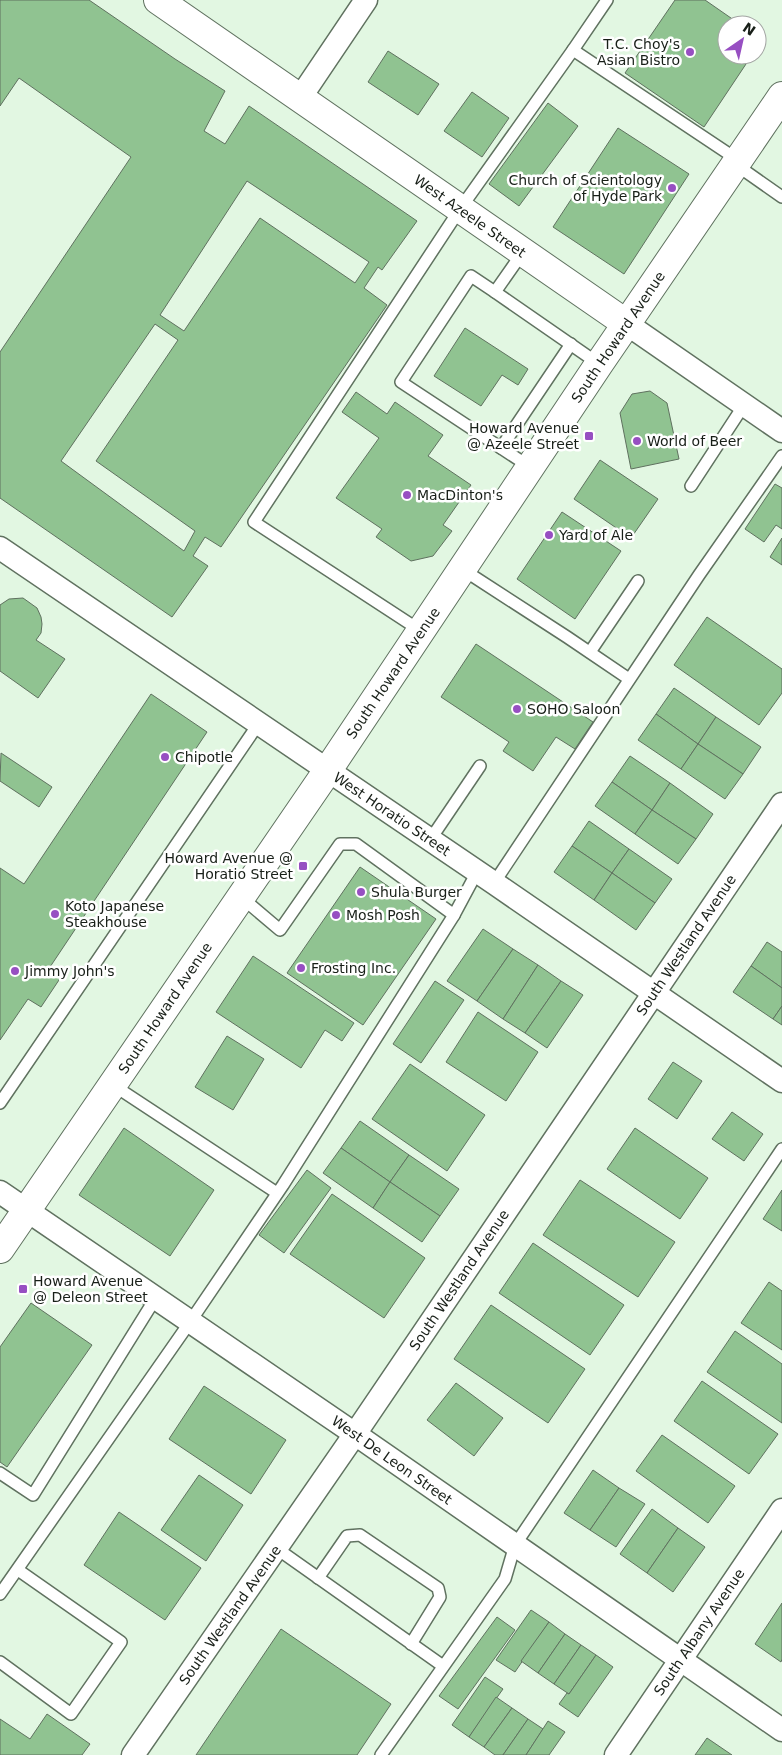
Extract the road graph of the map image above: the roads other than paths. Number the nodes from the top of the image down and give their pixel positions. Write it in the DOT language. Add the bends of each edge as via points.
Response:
graph roads {
  1 [pos="158,0"];
  2 [pos="366,0"];
  3 [pos="607,0"];
  4 [pos="573,50"];
  5 [pos="782,96"];
  6 [pos="300,98"];
  7 [pos="737,162"];
  8 [pos="782,197"];
  9 [pos="460,209"];
  10 [pos="523,252"];
  11 [pos="496,292"];
  12 [pos="627,324"];
  13 [pos="571,344"];
  14 [pos="599,364"];
  15 [pos="744,405"];
  16 [pos="782,431"];
  17 [pos="501,448"];
  18 [pos="782,456"];
  19 [pos="530,468"];
  20 [pos="691,486"];
  21 [pos="0,548"];
  22 [pos="462,569"];
  23 [pos="638,581"];
  24 [pos="421,632"];
  25 [pos="590,652"];
  26 [pos="629,679"];
  27 [pos="259,724"];
  28 [pos="480,766"];
  29 [pos="328,770"];
  30 [pos="782,804"];
  31 [pos="430,840"];
  32 [pos="485,878"];
  33 [pos="241,897"];
  34 [pos="454,915"];
  35 [pos="653,993"];
  36 [pos="782,1081"];
  37 [pos="113,1085"];
  38 [pos="0,1103"];
  39 [pos="782,1149"];
  40 [pos="0,1192"];
  41 [pos="277,1193"];
  42 [pos="27,1211"];
  43 [pos="0,1248"];
  44 [pos="155,1298"];
  45 [pos="190,1322"];
  46 [pos="355,1434"];
  47 [pos="0,1473"];
  48 [pos="782,1510"];
  49 [pos="515,1545"];
  50 [pos="276,1548"];
  51 [pos="18,1570"];
  52 [pos="318,1578"];
  53 [pos="0,1594"];
  54 [pos="411,1644"];
  55 [pos="681,1659"];
  56 [pos="0,1662"];
  57 [pos="443,1666"];
  58 [pos="782,1730"];
  59 [pos="133,1755"];
  60 [pos="381,1755"];
  61 [pos="616,1755"];
  1 -- 6 [label="main road, West Azeele Street"];
  2 -- 6 [label="street"];
  3 -- 4 [label="lane"];
  4 -- 7 [label="lane"];
  4 -- 9 [label="lane"];
  5 -- 7 [label="main road, South Howard Avenue"];
  6 -- 9 [label="main road, West Azeele Street"];
  7 -- 8 [label="lane"];
  7 -- 12 [label="main road, South Howard Avenue"];
  9 -- 10 [label="main road, West Azeele Street"];
  9 -- 24 [label="lane" via="254,522"];
  10 -- 11 [label="lane"];
  10 -- 12 [label="main road, West Azeele Street"];
  11 -- 13 [label="lane"];
  11 -- 17 [label="lane" via="471,276 401,382"];
  12 -- 14 [label="main road, South Howard Avenue"];
  12 -- 15 [label="street, West Azeele Street"];
  13 -- 14 [label="lane"];
  13 -- 17 [label="lane"];
  14 -- 19 [label="main road, South Howard Avenue"];
  15 -- 16 [label="street, West Azeele Street"];
  15 -- 20 [label="lane"];
  17 -- 19 [label="lane"];
  18 -- 26 [label="lane" via="698,574"];
  19 -- 22 [label="main road, South Howard Avenue"];
  21 -- 27 [label="street, West Horatio Street"];
  22 -- 24 [label="main road, South Howard Avenue"];
  22 -- 25 [label="lane"];
  23 -- 25 [label="lane"];
  24 -- 29 [label="main road, South Howard Avenue"];
  25 -- 26 [label="lane"];
  26 -- 32 [label="lane"];
  27 -- 29 [label="street, West Horatio Street"];
  27 -- 38 [label="lane"];
  28 -- 31 [label="lane"];
  29 -- 31 [label="street, West Horatio Street"];
  29 -- 33 [label="main road, South Howard Avenue"];
  30 -- 35 [label="street, South Westland Avenue"];
  31 -- 32 [label="street, West Horatio Street"];
  32 -- 34 [label="lane"];
  32 -- 35 [label="street, West Horatio Street"];
  33 -- 34 [label="lane" via="280,930 340,844 356,844"];
  33 -- 37 [label="main road, South Howard Avenue"];
  34 -- 41 [label="lane"];
  35 -- 36 [label="street, West Horatio Street"];
  35 -- 46 [label="street, South Westland Avenue"];
  37 -- 41 [label="lane"];
  37 -- 42 [label="main road, South Howard Avenue"];
  39 -- 49 [label="lane"];
  40 -- 42 [label="street, West De Leon Street"];
  41 -- 45 [label="lane"];
  42 -- 43 [label="main road, South Howard Avenue"];
  42 -- 44 [label="street, West De Leon Street"];
  44 -- 45 [label="street, West De Leon Street"];
  44 -- 47 [label="lane" via="33,1495"];
  45 -- 46 [label="street, West De Leon Street"];
  45 -- 51 [label="lane"];
  46 -- 49 [label="street, West De Leon Street"];
  46 -- 50 [label="street, South Westland Avenue"];
  48 -- 55 [label="street, South Albany Avenue"];
  49 -- 55 [label="street, West De Leon Street"];
  49 -- 57 [label="lane" via="505,1579"];
  50 -- 52 [label="lane"];
  50 -- 59 [label="street, South Westland Avenue"];
  51 -- 53 [label="lane"];
  51 -- 56 [label="lane" via="121,1642 71,1714"];
  52 -- 54 [label="lane"];
  52 -- 54 [label="lane" via="347,1536 360,1535 438,1588 440,1597"];
  54 -- 57 [label="lane"];
  55 -- 58 [label="street, West De Leon Street"];
  55 -- 61 [label="street, South Albany Avenue"];
  57 -- 60 [label="lane"];
}
